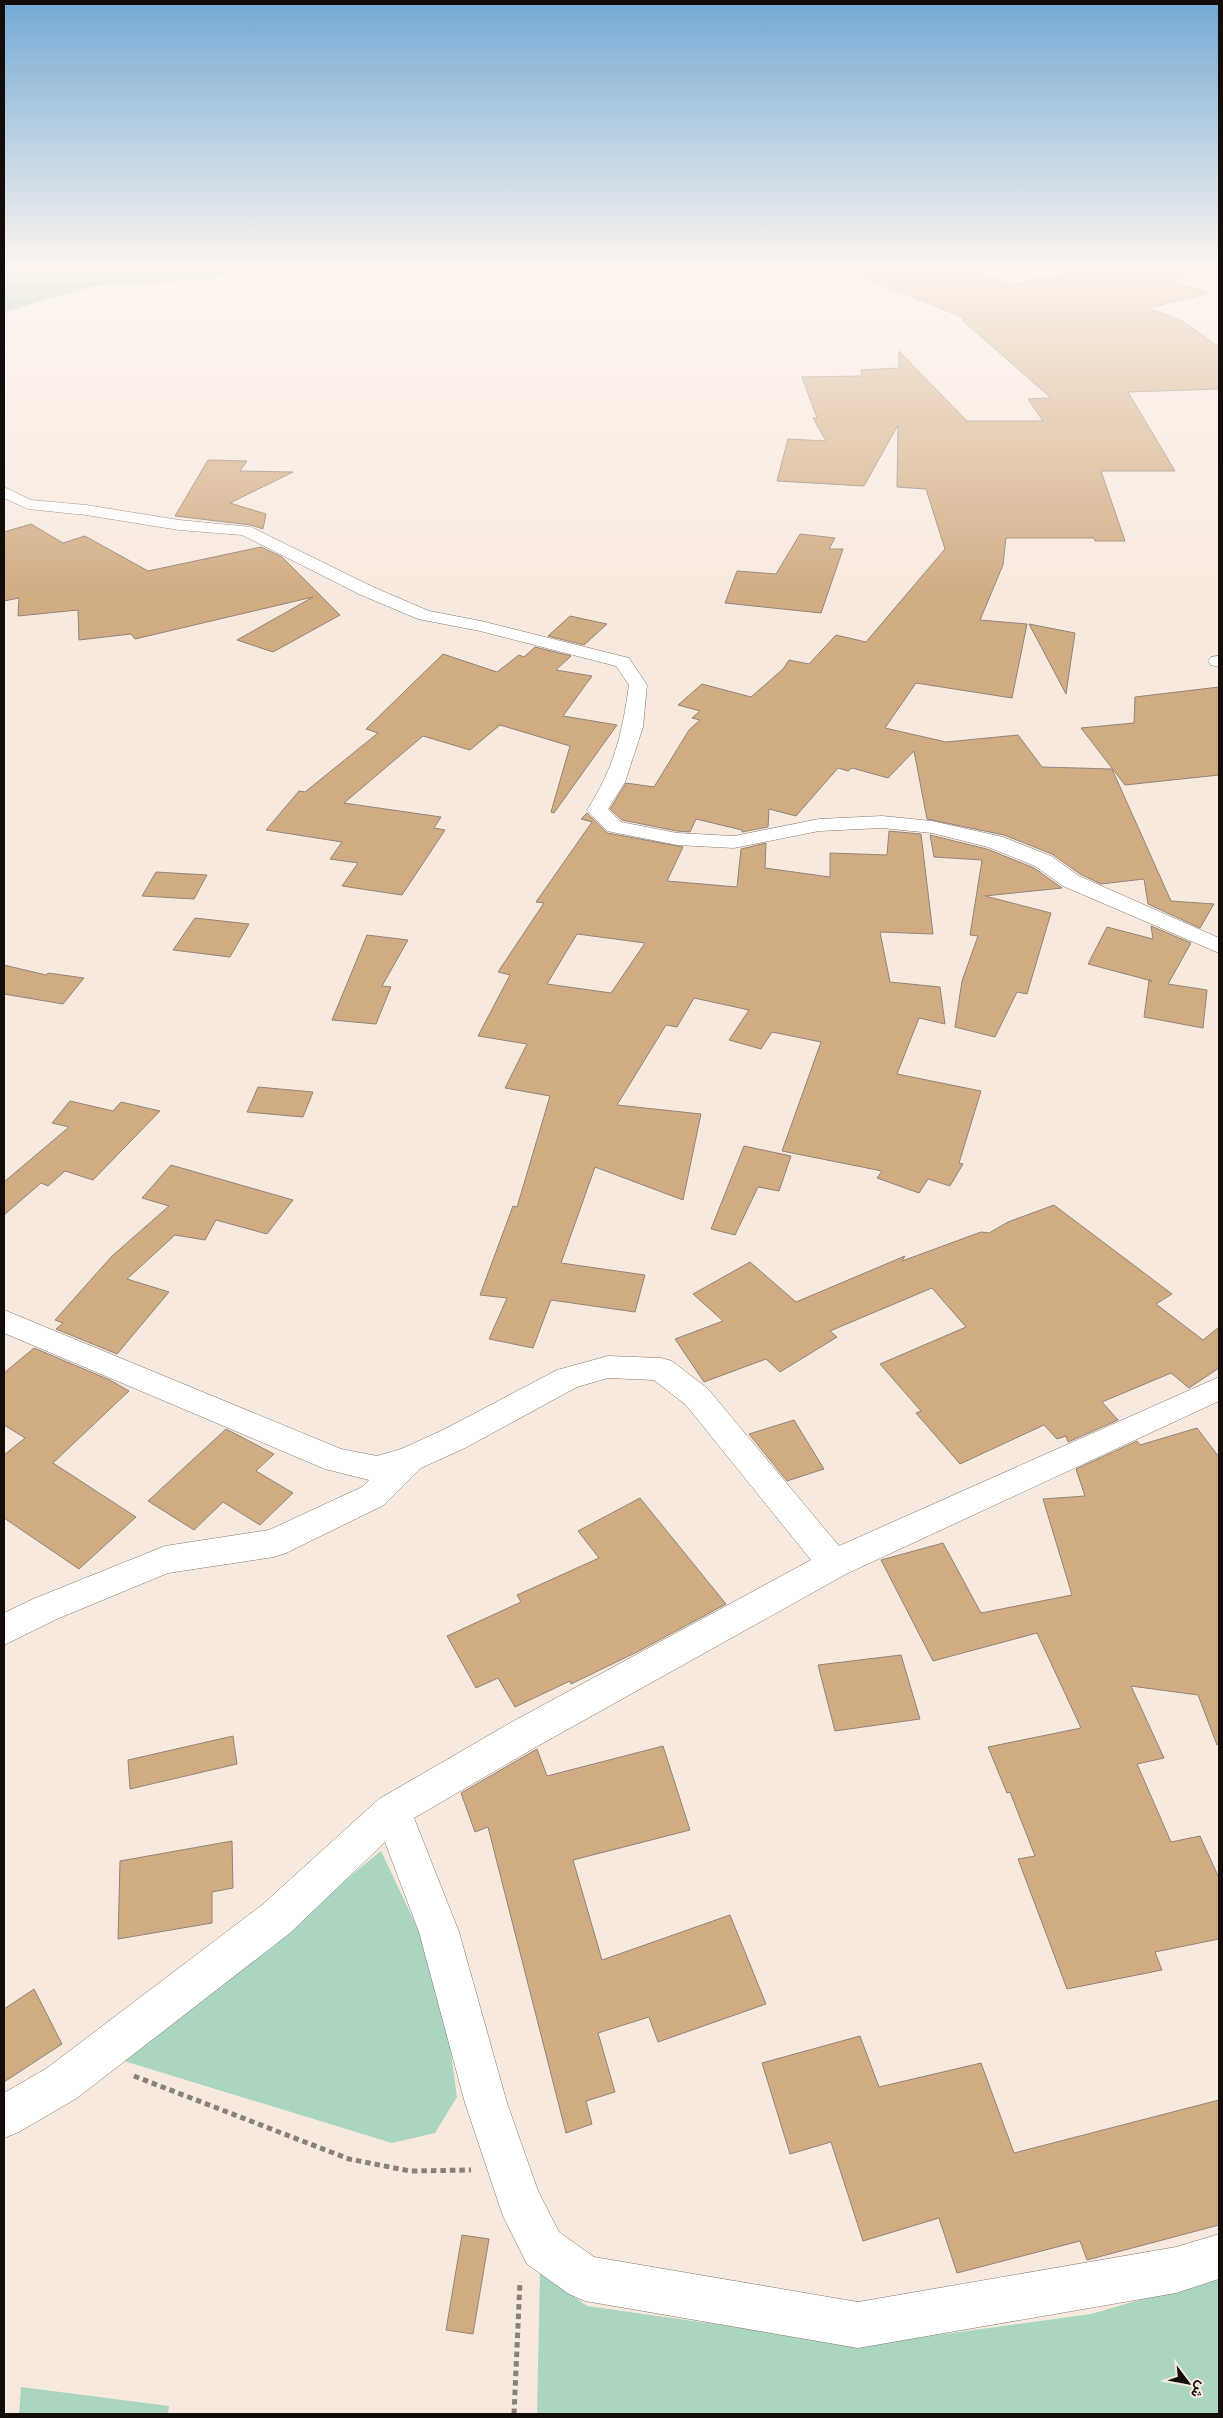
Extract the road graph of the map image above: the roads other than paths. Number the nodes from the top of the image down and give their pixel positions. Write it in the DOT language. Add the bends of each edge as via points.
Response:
graph roads {
  1 [pos="4,492"];
  2 [pos="1219,946"];
  3 [pos="4,1321"];
  4 [pos="1219,1388"];
  5 [pos="410,1459"];
  6 [pos="834,1564"];
  7 [pos="4,1630"];
  8 [pos="392,1811"];
  9 [pos="4,2117"];
  10 [pos="1219,2257"];
  1 -- 2 [label="street" via="28,504 180,526 245,530 367,591 424,615 482,626 623,662 638,685 633,727 615,782 597,810 614,827 677,839 734,842 819,825 882,822 932,827 996,842 1043,861 1071,881"];
  3 -- 5 [label="street" via="336,1460 377,1469"];
  4 -- 6 [label="street"];
  5 -- 6 [label="street" via="568,1378 608,1367 660,1369 697,1397"];
  5 -- 7 [label="street" via="373,1496 274,1543 165,1560 45,1609"];
  6 -- 8 [label="street"];
  8 -- 9 [label="street" via="276,1919 62,2083"];
  8 -- 10 [label="street" via="439,1932 486,2104 531,2227 543,2248 585,2278 858,2325 1176,2270"];
}
